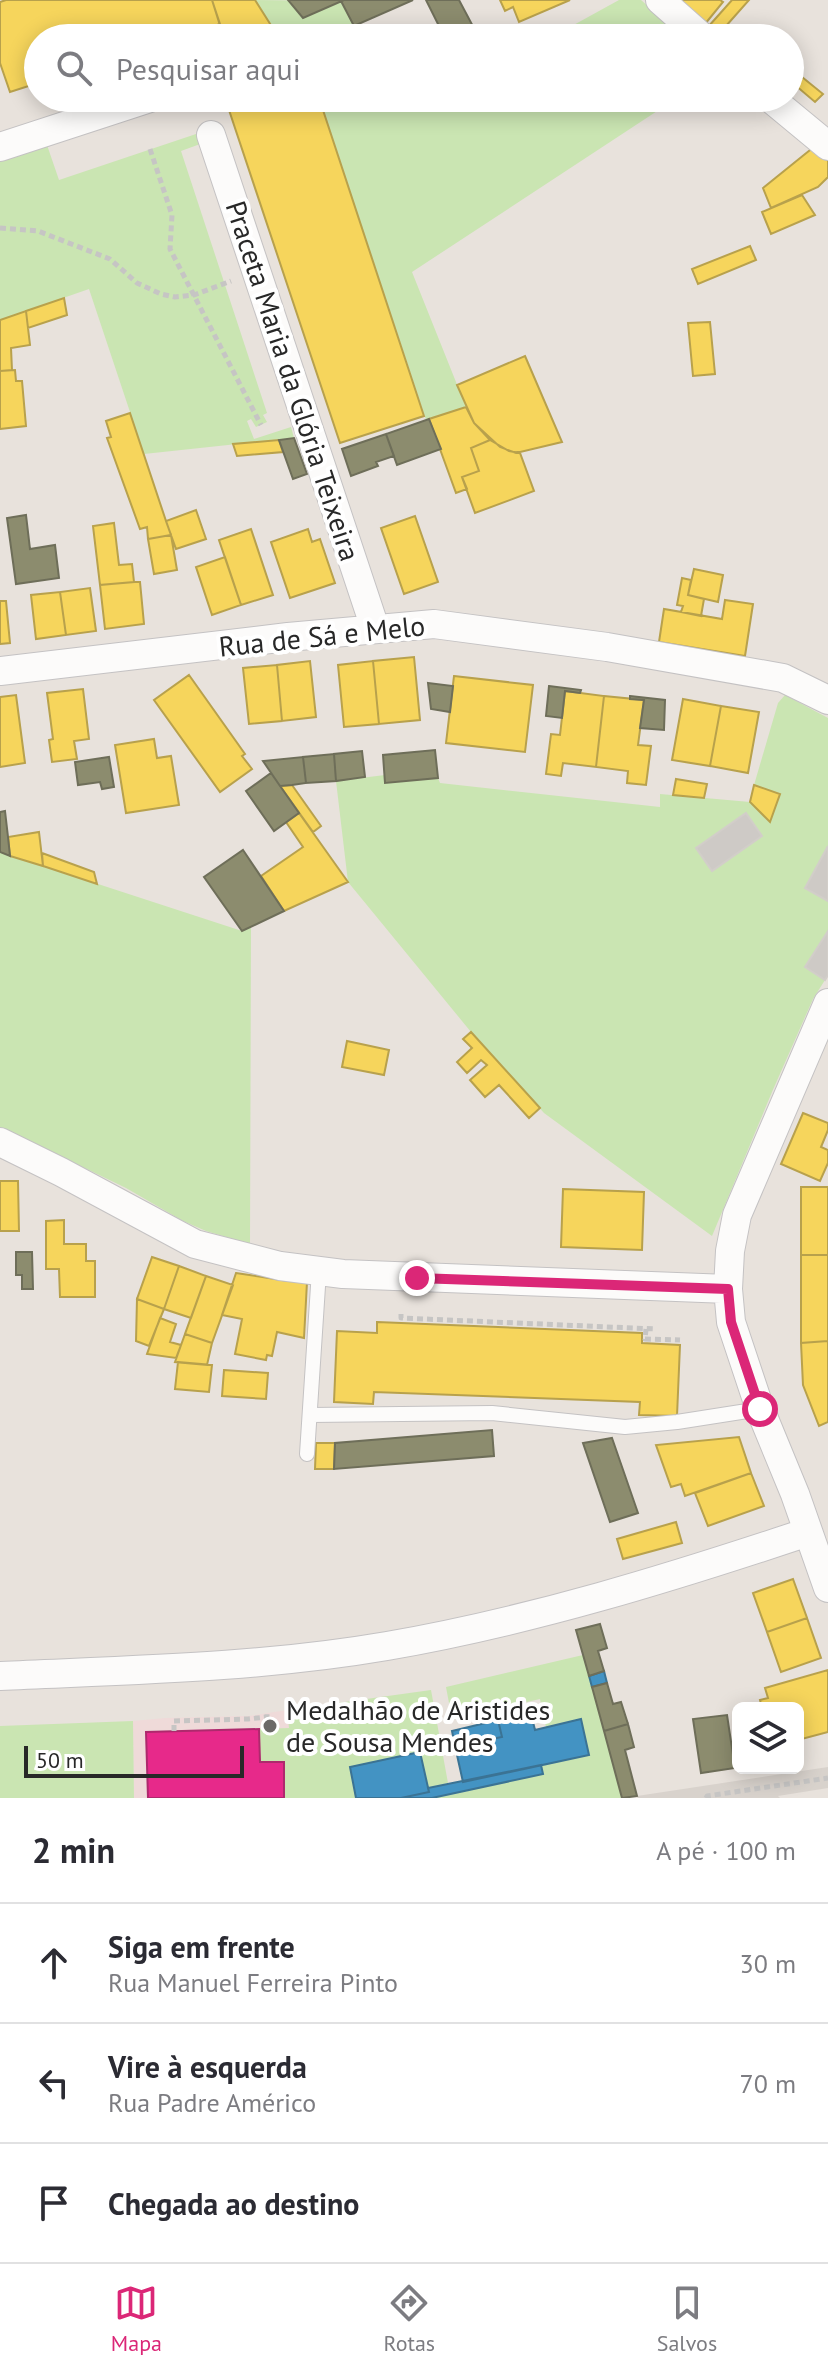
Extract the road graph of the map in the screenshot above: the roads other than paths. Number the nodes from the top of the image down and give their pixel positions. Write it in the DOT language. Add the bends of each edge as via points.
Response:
graph roads {
  1 [pos="660,0"];
  2 [pos="687,24"];
  3 [pos="107,112"];
  4 [pos="787,112"];
  5 [pos="211,135"];
  6 [pos="828,146"];
  7 [pos="0,147"];
  8 [pos="375,628"];
  9 [pos="0,671"];
  10 [pos="828,700"];
  11 [pos="828,1003"];
  12 [pos="0,1142"];
  13 [pos="319,1271"];
  14 [pos="728,1289"];
  15 [pos="760,1409"];
  16 [pos="311,1415"];
  17 [pos="307,1454"];
  18 [pos="808,1532"];
  19 [pos="828,1588"];
  20 [pos="0,1676"];
  1 -- 2 [label="street"];
  3 -- 7 [label="street"];
  4 -- 6 [label="street"];
  5 -- 8 [label="street, Praceta Maria da Glória Teixeira"];
  8 -- 9 [label="street, Rua de Sá e Melo"];
  8 -- 10 [label="street, Rua de Sá e Melo" via="460,626 607,647 783,678"];
  11 -- 14 [label="street" via="737,1215"];
  12 -- 13 [label="street" via="195,1244"];
  13 -- 14 [label="street"];
  13 -- 16 [label="lane"];
  14 -- 15 [label="street" via="731,1322"];
  15 -- 16 [label="lane" via="625,1427 492,1413"];
  15 -- 18 [label="street"];
  16 -- 17 [label="lane"];
  18 -- 19 [label="street"];
  18 -- 20 [label="street" via="565,1608 384,1646 215,1665"];
}
